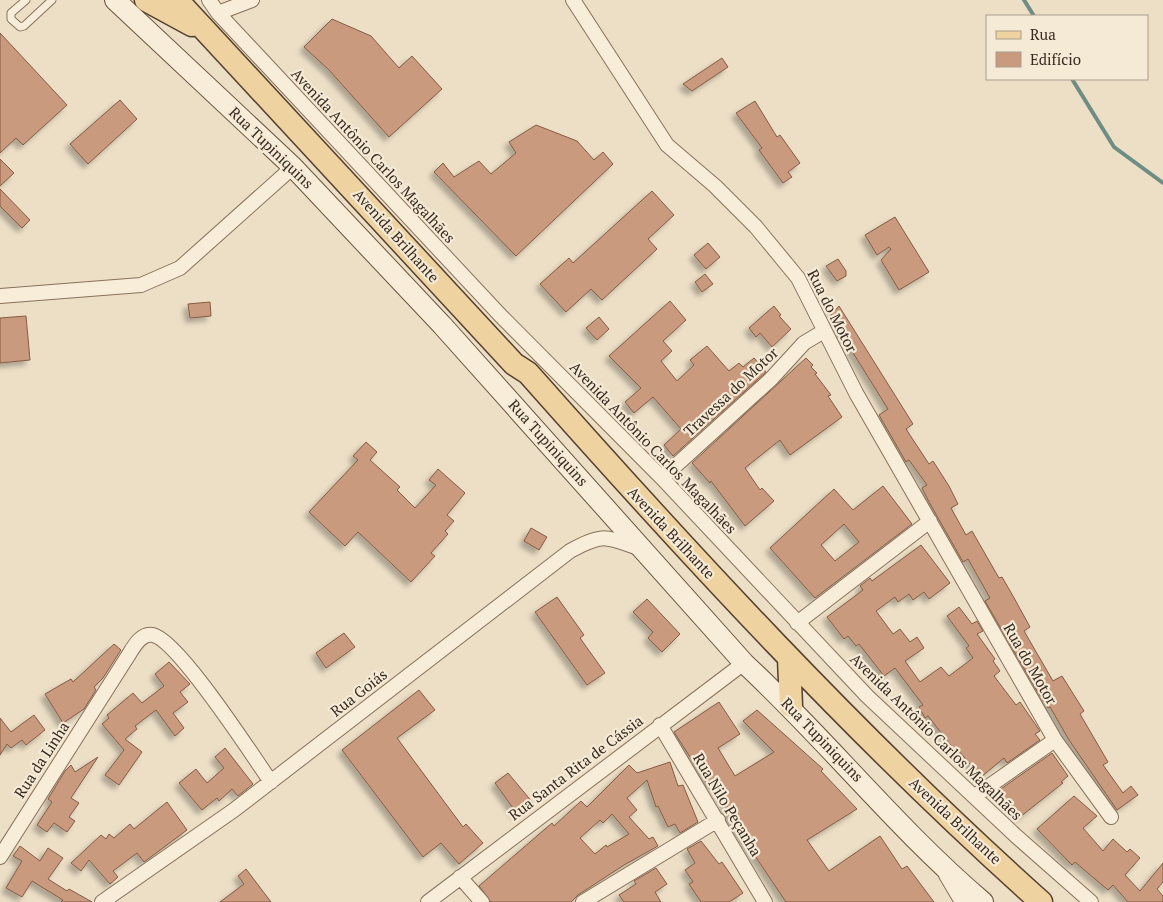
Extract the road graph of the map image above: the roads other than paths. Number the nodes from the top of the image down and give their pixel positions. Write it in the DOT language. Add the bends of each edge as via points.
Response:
graph roads {
  1 [pos="26,0"];
  2 [pos="52,0"];
  3 [pos="116,0"];
  4 [pos="146,0"];
  5 [pos="177,0"];
  6 [pos="191,0"];
  7 [pos="209,0"];
  8 [pos="252,0"];
  9 [pos="573,0"];
  10 [pos="218,13"];
  11 [pos="210,35"];
  12 [pos="292,167"];
  13 [pos="0,296"];
  14 [pos="500,315"];
  15 [pos="824,332"];
  16 [pos="514,364"];
  17 [pos="662,478"];
  18 [pos="930,521"];
  19 [pos="642,549"];
  20 [pos="797,623"];
  21 [pos="789,658"];
  22 [pos="744,663"];
  23 [pos="790,706"];
  24 [pos="660,725"];
  25 [pos="1055,740"];
  26 [pos="271,782"];
  27 [pos="975,796"];
  28 [pos="1111,817"];
  29 [pos="718,820"];
  30 [pos="0,857"];
  31 [pos="940,866"];
  32 [pos="460,877"];
  33 [pos="102,902"];
  34 [pos="428,902"];
  35 [pos="482,902"];
  36 [pos="583,902"];
  37 [pos="765,902"];
  38 [pos="962,902"];
  39 [pos="983,902"];
  40 [pos="1041,902"];
  41 [pos="1091,902"];
  1 -- 2 [label="lane" via="11,14 11,19 20,27"];
  3 -- 12 [label="street, Rua Tupiniquins"];
  4 -- 11 [label="main road"];
  5 -- 11 [label="main road"];
  6 -- 11 [label="main road"];
  7 -- 10 [label="street, Avenida Antônio Carlos Magalhães"];
  8 -- 10 [label="street"];
  9 -- 15 [label="street, Rua do Motor" via="667,145 715,186 774,246 798,278"];
  10 -- 14 [label="street, Avenida Antônio Carlos Magalhães"];
  11 -- 16 [label="main road, Avenida Brilhante"];
  12 -- 13 [label="street" via="180,268 164,276 141,285"];
  12 -- 19 [label="street, Rua Tupiniquins" via="442,325"];
  14 -- 16 [label="street" via="509,326"];
  14 -- 17 [label="street, Avenida Antônio Carlos Magalhães"];
  15 -- 17 [label="street, Travessa do Motor" via="804,343 771,379"];
  15 -- 18 [label="street, Rua do Motor"];
  16 -- 21 [label="main road, Avenida Brilhante" via="528,372 646,507"];
  17 -- 20 [label="street, Avenida Antônio Carlos Magalhães"];
  18 -- 20 [label="street"];
  18 -- 25 [label="street, Rua do Motor"];
  19 -- 22 [label="street, Rua Tupiniquins"];
  19 -- 26 [label="street, Rua Goiás" via="608,538 591,539 570,551"];
  20 -- 27 [label="street, Avenida Antônio Carlos Magalhães" via="867,696"];
  21 -- 23 [label="main road"];
  21 -- 40 [label="main road, Avenida Brilhante" via="876,746"];
  22 -- 23 [label="street, Rua Tupiniquins"];
  22 -- 24 [label="street, Rua Santa Rita de Cássia"];
  23 -- 31 [label="street, Rua Tupiniquins"];
  24 -- 29 [label="street, Rua Nilo Peçanha"];
  24 -- 32 [label="street, Rua Santa Rita de Cássia"];
  25 -- 27 [label="street"];
  25 -- 28 [label="street, Rua do Motor"];
  26 -- 30 [label="street, Rua da Linha" via="186,664 154,635 142,637"];
  26 -- 33 [label="street, Rua Goiás"];
  27 -- 41 [label="street, Avenida Antônio Carlos Magalhães"];
  29 -- 36 [label="street"];
  29 -- 37 [label="street, Rua Nilo Peçanha"];
  31 -- 38 [label="street, Rua Tupiniquins"];
  31 -- 39 [label="street"];
  32 -- 34 [label="street, Rua Santa Rita de Cássia"];
  32 -- 35 [label="street"];
}
